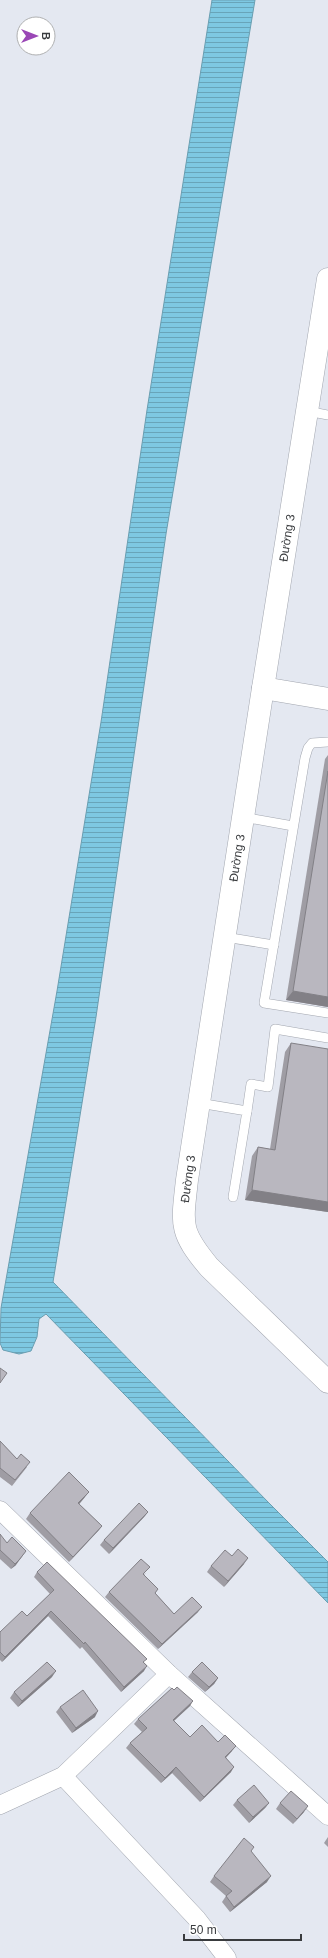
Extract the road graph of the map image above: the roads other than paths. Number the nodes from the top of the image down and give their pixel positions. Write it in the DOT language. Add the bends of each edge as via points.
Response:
graph roads {
  1 [pos="328,279"];
  2 [pos="307,411"];
  3 [pos="328,415"];
  4 [pos="263,688"];
  5 [pos="328,698"];
  6 [pos="328,742"];
  7 [pos="243,817"];
  8 [pos="293,826"];
  9 [pos="225,937"];
  10 [pos="274,945"];
  11 [pos="328,1013"];
  12 [pos="328,1038"];
  13 [pos="199,1103"];
  14 [pos="247,1111"];
  15 [pos="233,1197"];
  16 [pos="328,1381"];
  17 [pos="0,1510"];
  18 [pos="169,1674"];
  19 [pos="63,1776"];
  20 [pos="0,1805"];
  21 [pos="328,1816"];
  22 [pos="228,1958"];
  1 -- 2 [label="street, Đường 3"];
  2 -- 3 [label="lane"];
  2 -- 4 [label="street, Đường 3"];
  4 -- 5 [label="street"];
  4 -- 7 [label="street, Đường 3"];
  6 -- 8 [label="lane" via="312,743 308,748"];
  7 -- 8 [label="lane"];
  7 -- 9 [label="street, Đường 3"];
  8 -- 10 [label="lane"];
  9 -- 10 [label="lane"];
  9 -- 13 [label="street, Đường 3"];
  10 -- 11 [label="lane" via="264,1003"];
  12 -- 14 [label="lane" via="275,1029 268,1087 251,1084"];
  13 -- 14 [label="lane"];
  13 -- 16 [label="street, Đường 3" via="183,1222 192,1248"];
  14 -- 15 [label="lane"];
  17 -- 18 [label="street"];
  18 -- 19 [label="street"];
  18 -- 21 [label="street"];
  19 -- 20 [label="street"];
  19 -- 22 [label="street" via="197,1919"];
}
